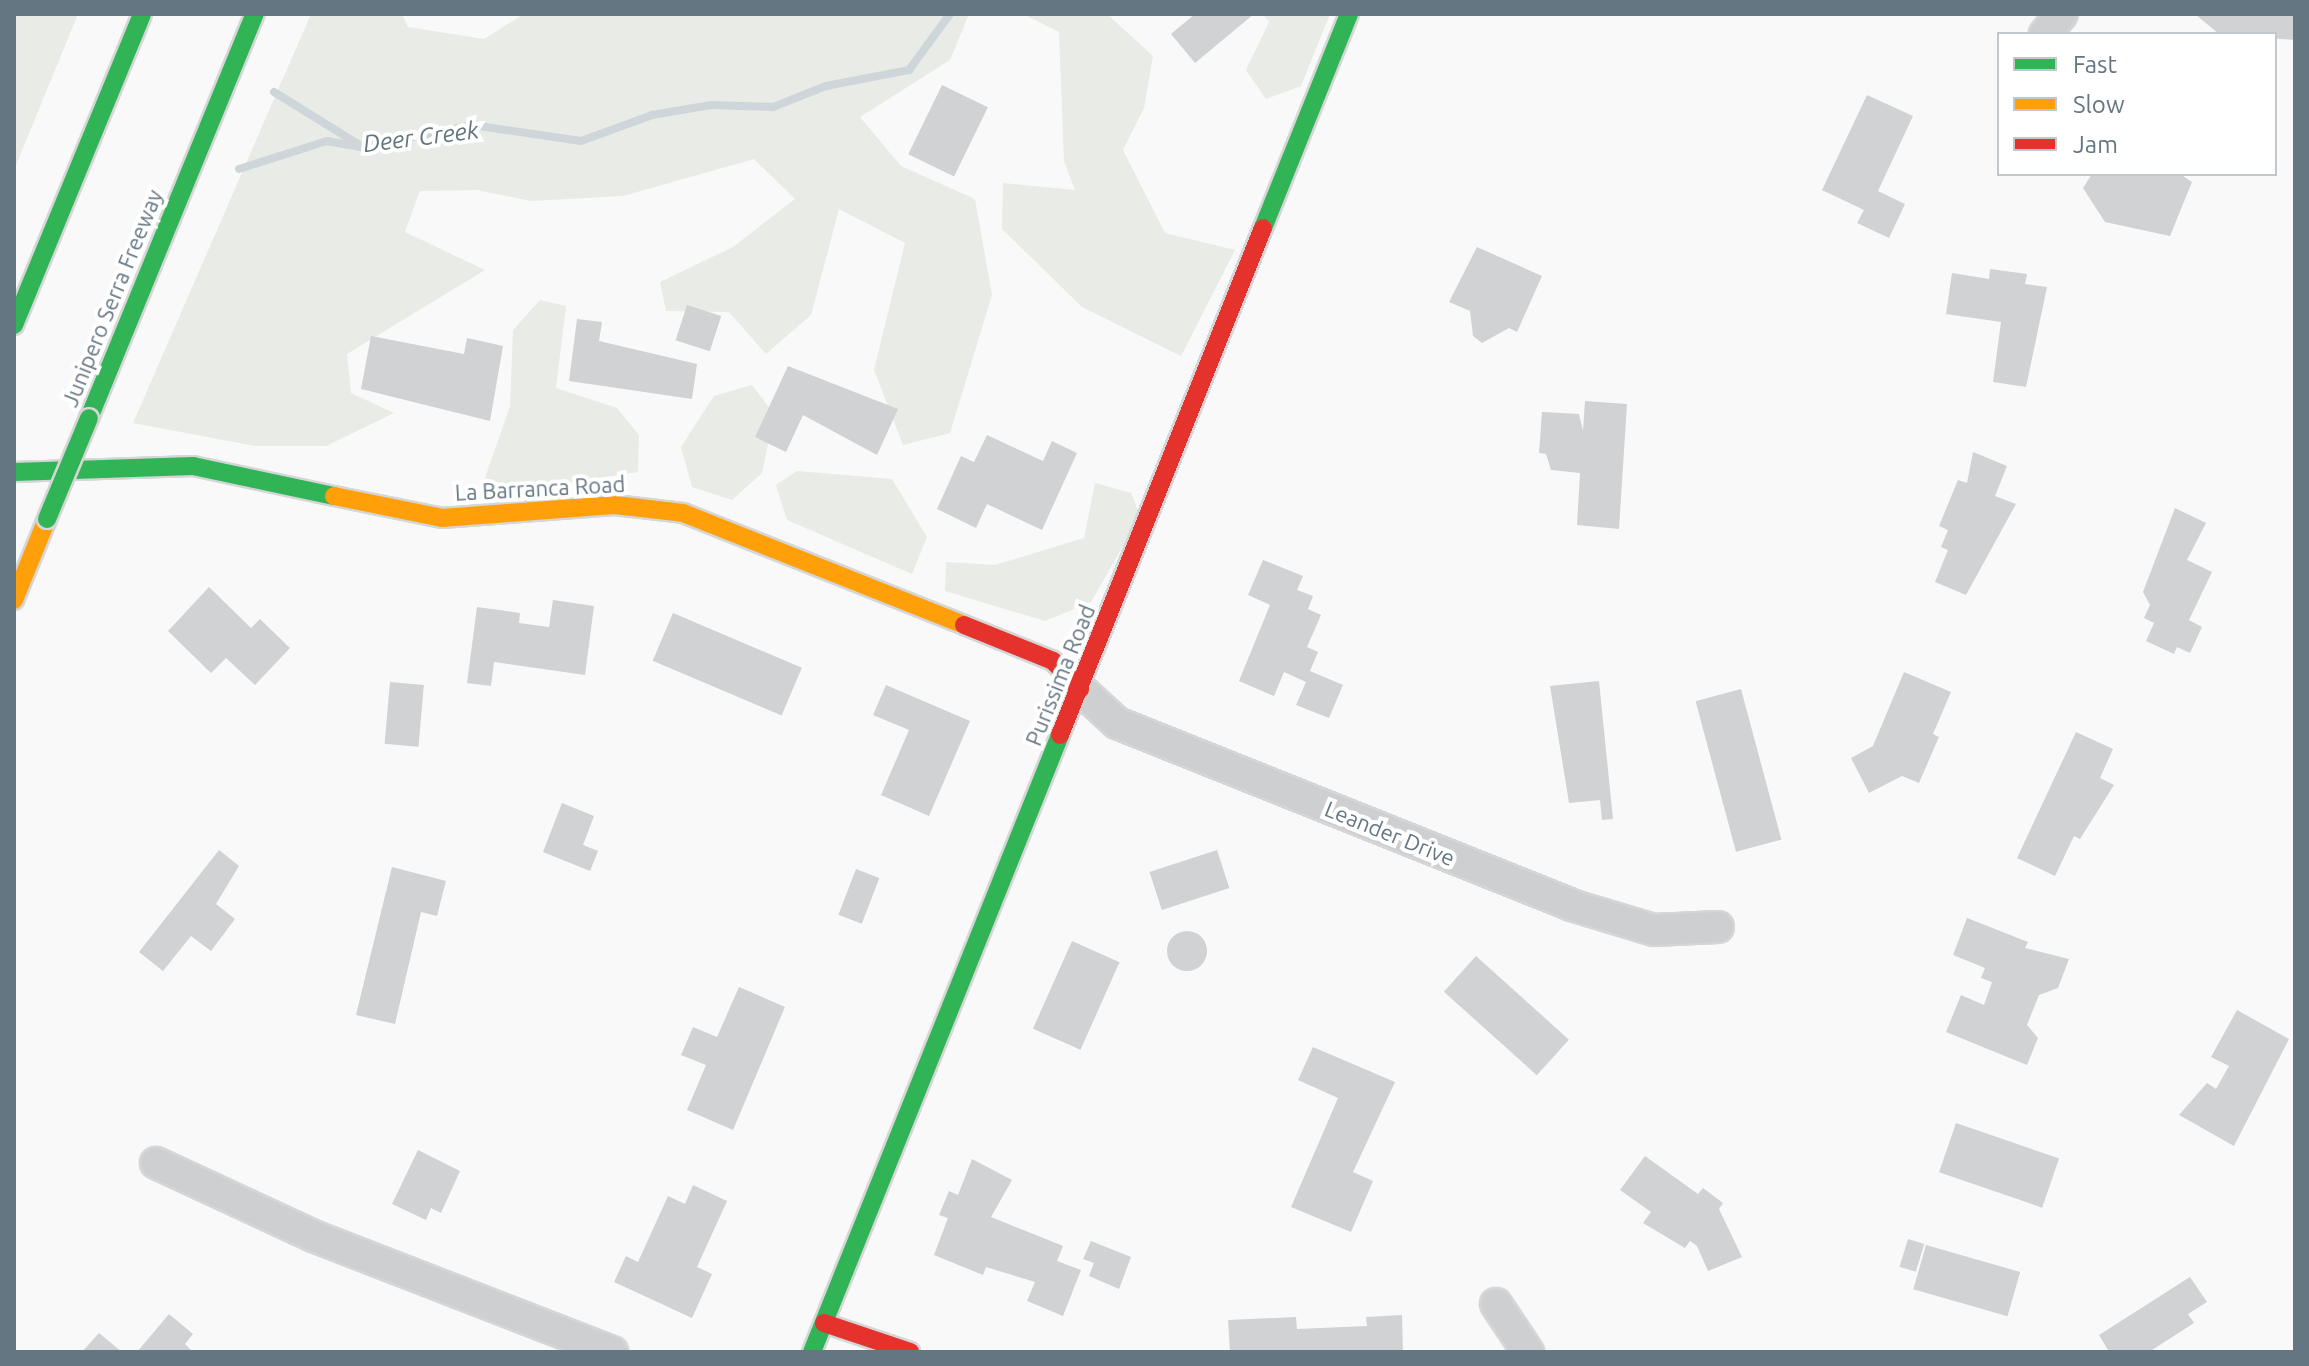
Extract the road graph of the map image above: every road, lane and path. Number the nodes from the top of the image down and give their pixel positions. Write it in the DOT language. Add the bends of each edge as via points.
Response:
graph roads {
  1 [pos="142,14"];
  2 [pos="255,14"];
  3 [pos="1349,14"];
  4 [pos="2062,14"];
  5 [pos="2047,32"];
  6 [pos="14,325"];
  7 [pos="14,472"];
  8 [pos="14,600"];
  9 [pos="1080,689"];
  10 [pos="1718,927"];
  11 [pos="156,1163"];
  12 [pos="1496,1304"];
  13 [pos="824,1323"];
  14 [pos="612,1352"];
  15 [pos="812,1352"];
  16 [pos="910,1352"];
  17 [pos="1528,1352"];
  1 -- 6 [label="main road"];
  2 -- 8 [label="main road, Junipero Serra Freeway, bridge"];
  3 -- 9 [label="main road, Purissima Road"];
  4 -- 5 [label="street"];
  7 -- 9 [label="main road, La Barranca Road" via="193,466 442,518 615,505 683,513 1053,661"];
  9 -- 10 [label="street, Leander Drive" via="1117,723 1571,905 1654,930"];
  9 -- 13 [label="main road, Purissima Road"];
  11 -- 14 [label="street" via="313,1236"];
  12 -- 17 [label="street"];
  13 -- 15 [label="main road, Purissima Road"];
  13 -- 16 [label="main road"];
}
